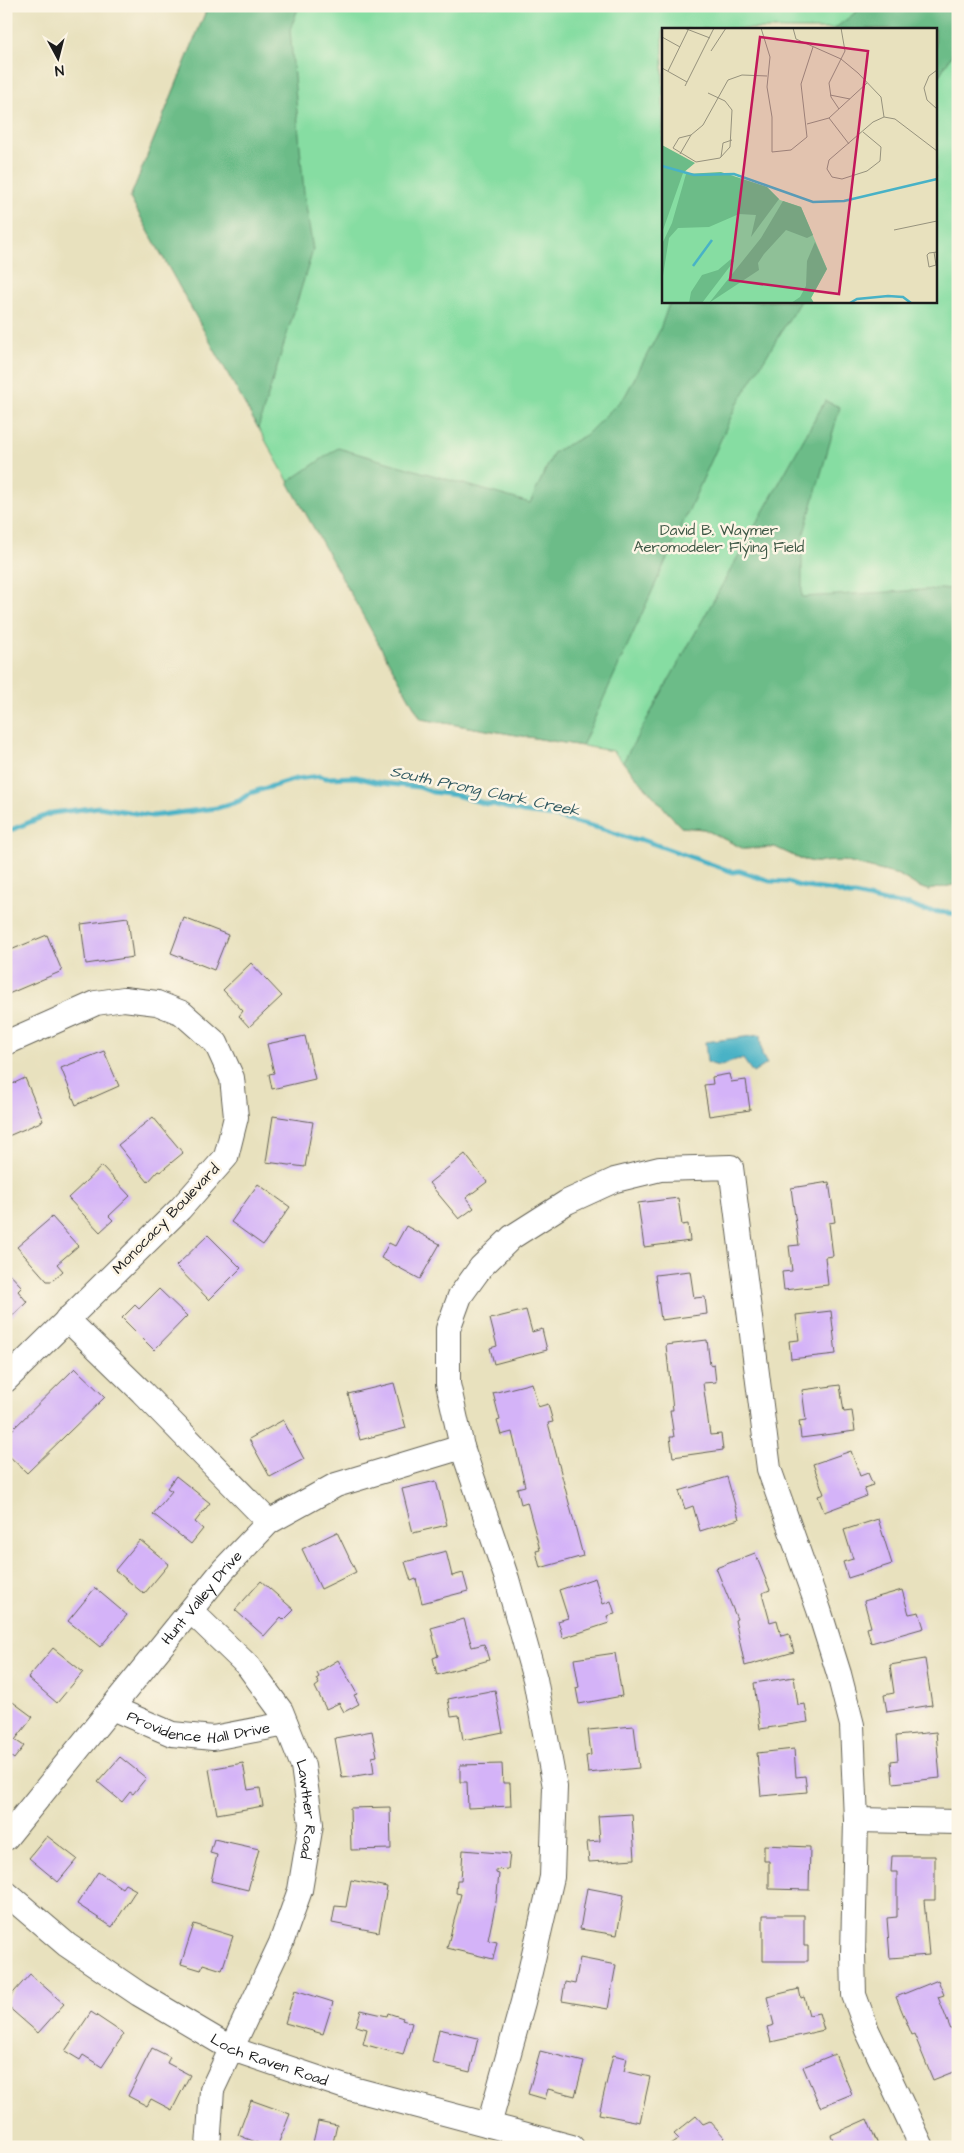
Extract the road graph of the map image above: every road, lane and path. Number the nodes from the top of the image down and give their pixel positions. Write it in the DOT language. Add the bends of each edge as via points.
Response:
graph roads {
  1 [pos="6,1043"];
  2 [pos="67,1319"];
  3 [pos="6,1380"];
  4 [pos="462,1447"];
  5 [pos="269,1522"];
  6 [pos="191,1611"];
  7 [pos="112,1708"];
  8 [pos="286,1724"];
  9 [pos="856,1820"];
  10 [pos="958,1822"];
  11 [pos="6,1838"];
  12 [pos="6,1892"];
  13 [pos="232,2049"];
  14 [pos="489,2126"];
  15 [pos="208,2147"];
  16 [pos="572,2147"];
  17 [pos="922,2147"];
  1 -- 2 [label="street, Monocacy Boulevard" via="96,1003 124,999 157,1003 182,1013 216,1043 232,1078 236,1118 226,1157 180,1209"];
  2 -- 3 [label="street, Monocacy Boulevard"];
  2 -- 5 [label="street"];
  4 -- 5 [label="street, Hunt Valley Drive" via="336,1485"];
  4 -- 9 [label="street" via="448,1384 448,1329 460,1296 480,1267 512,1237 567,1202 615,1180 660,1170 731,1167 769,1469 819,1610 852,1726"];
  4 -- 14 [label="street" via="507,1579 535,1678 554,1786 552,1877 523,2002"];
  5 -- 6 [label="street, Hunt Valley Drive" via="224,1569"];
  6 -- 7 [label="street, Hunt Valley Drive"];
  6 -- 8 [label="street, Lawther Road" via="248,1666 281,1710"];
  7 -- 8 [label="street, Providence Hall Drive" via="172,1734 213,1738"];
  7 -- 11 [label="street, Hunt Valley Drive"];
  8 -- 13 [label="street, Lawther Road" via="303,1766 311,1824 300,1890 281,1943"];
  9 -- 10 [label="street"];
  9 -- 17 [label="street" via="854,1995"];
  12 -- 13 [label="street, Loch Raven Road" via="75,1950 139,1994"];
  13 -- 14 [label="street, Loch Raven Road" via="342,2086"];
  13 -- 15 [label="street, Lawther Road" via="212,2090"];
  14 -- 16 [label="street, Loch Raven Road"];
}
